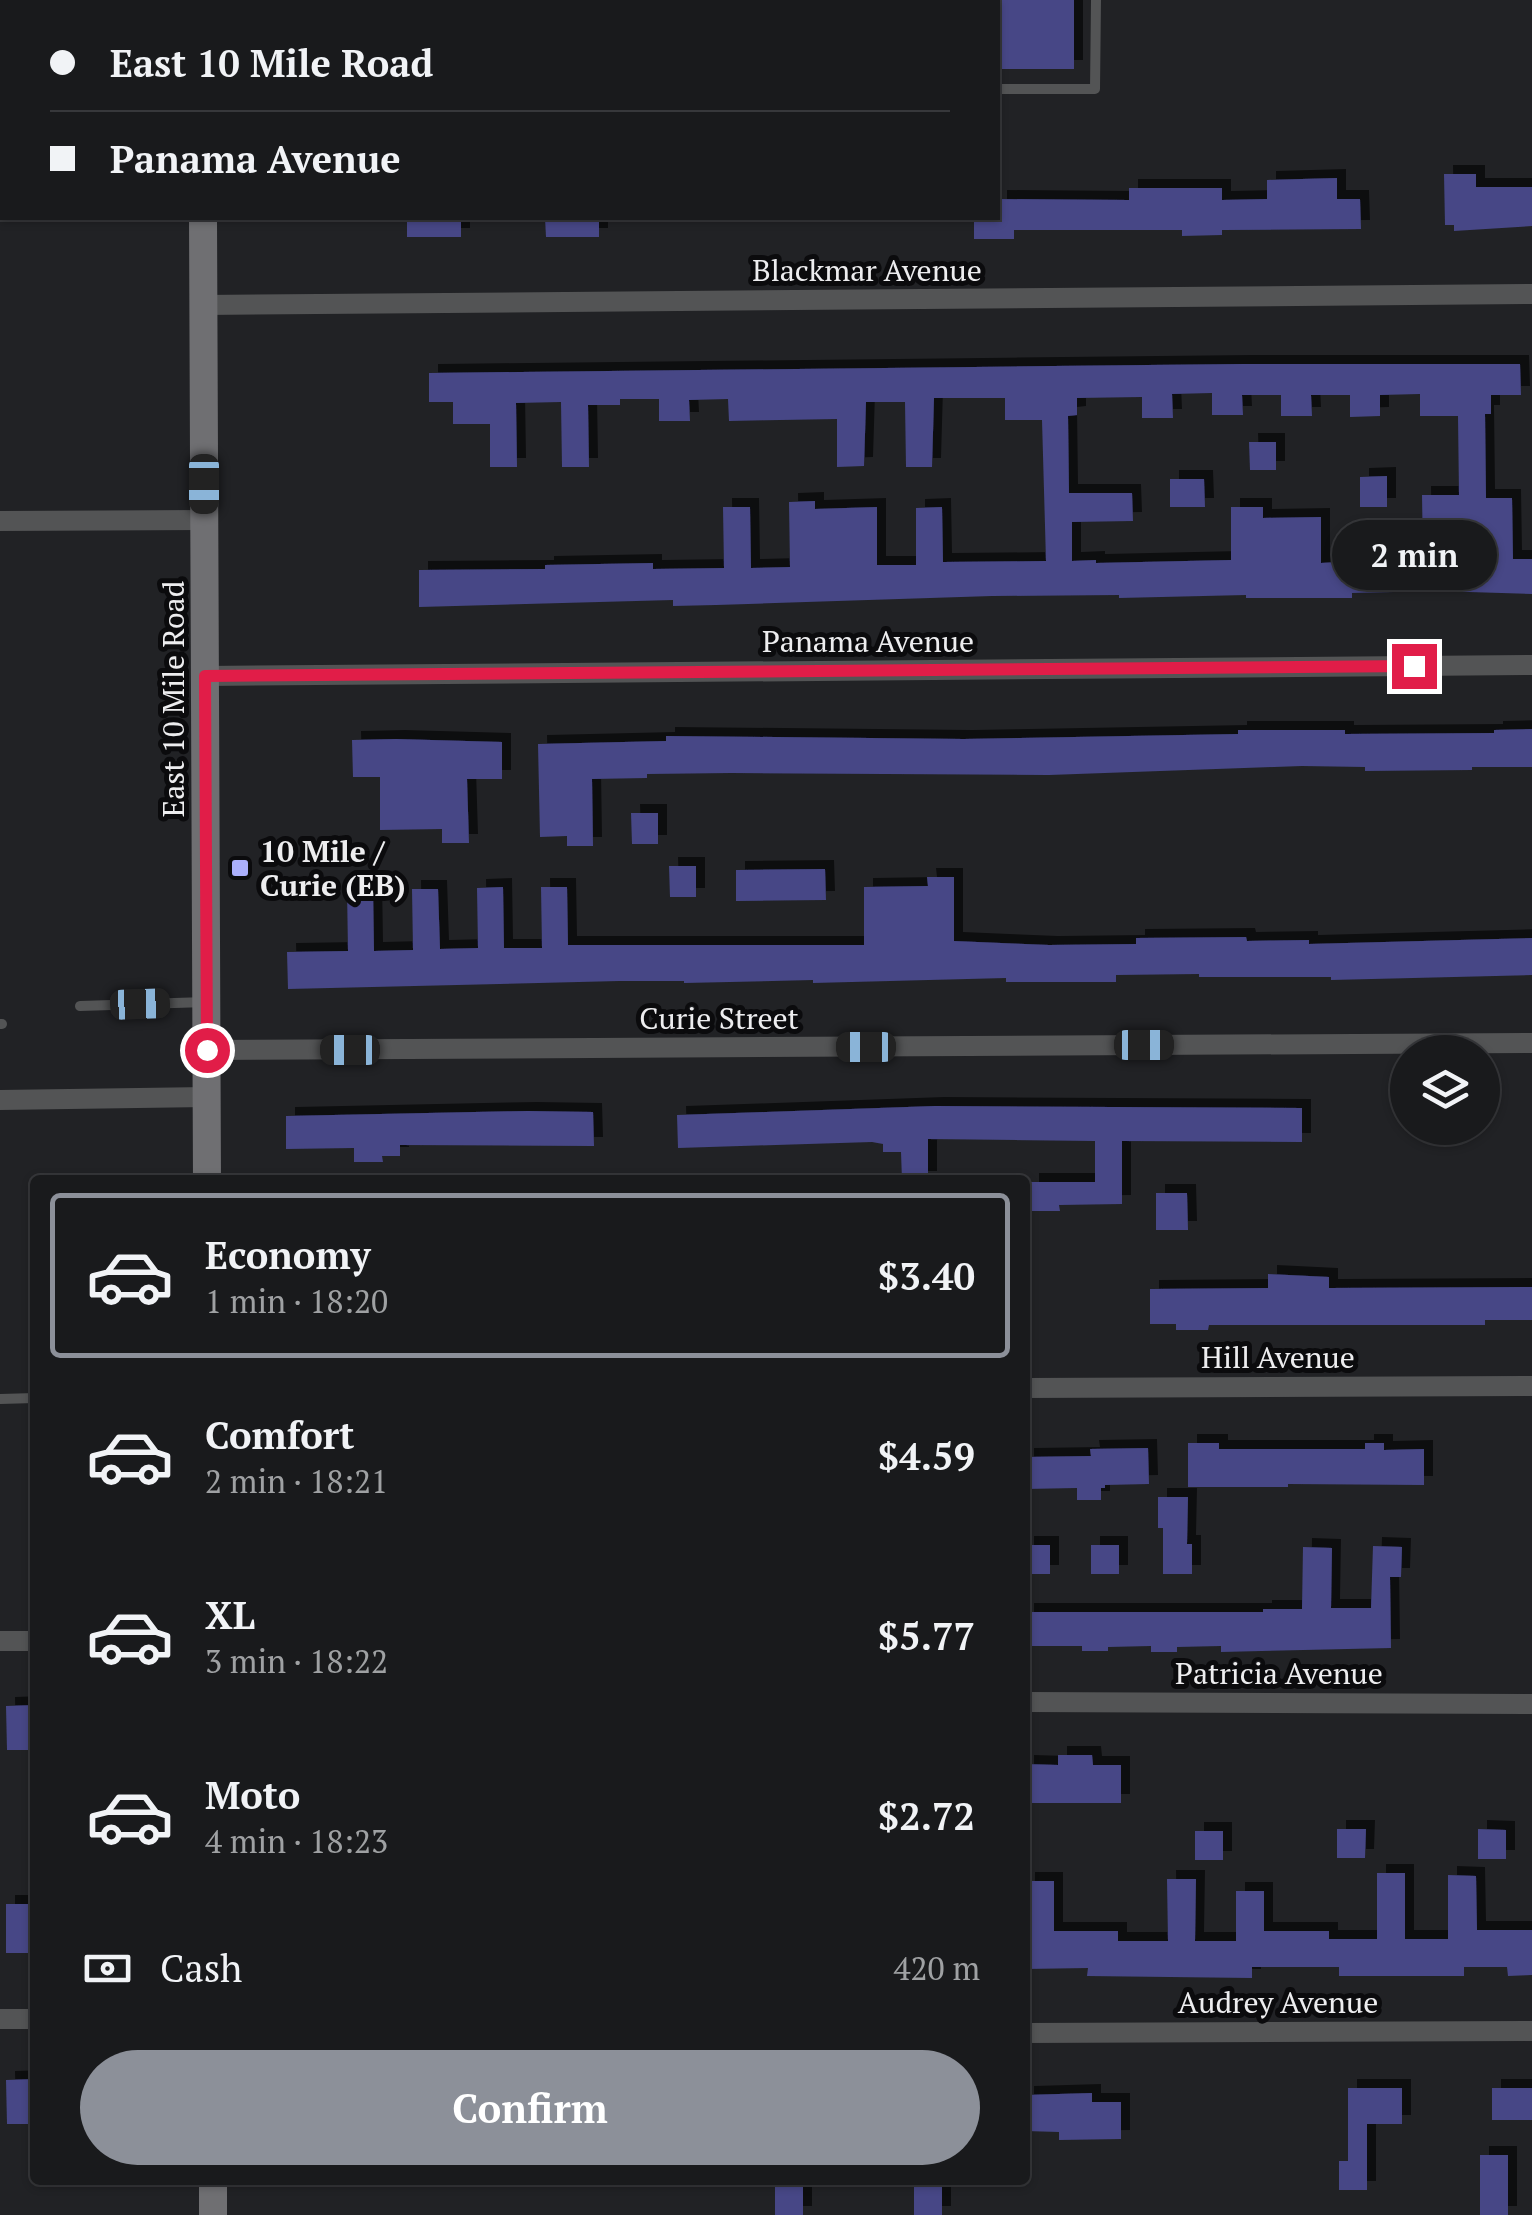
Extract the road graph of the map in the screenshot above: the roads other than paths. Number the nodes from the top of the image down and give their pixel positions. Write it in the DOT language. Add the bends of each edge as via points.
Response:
graph roads {
  1 [pos="1096,0"];
  2 [pos="1000,90"];
  3 [pos="203,220"];
  4 [pos="1532,294"];
  5 [pos="203,305"];
  6 [pos="204,520"];
  7 [pos="0,522"];
  8 [pos="1532,666"];
  9 [pos="205,676"];
  10 [pos="206,1002"];
  11 [pos="80,1006"];
  12 [pos="1532,1043"];
  13 [pos="207,1050"];
  14 [pos="208,1098"];
  15 [pos="0,1100"];
  16 [pos="207,1175"];
  17 [pos="1532,1386"];
  18 [pos="1030,1388"];
  19 [pos="30,1398"];
  20 [pos="0,1399"];
  21 [pos="0,1641"];
  22 [pos="30,1641"];
  23 [pos="1030,1702"];
  24 [pos="1532,1704"];
  25 [pos="30,2018"];
  26 [pos="0,2019"];
  27 [pos="1532,2031"];
  28 [pos="1030,2033"];
  29 [pos="213,2185"];
  30 [pos="213,2215"];
  1 -- 2 [label="lane" via="1095,89"];
  3 -- 5 [label="main road, East 10 Mile Road"];
  4 -- 5 [label="street, Blackmar Avenue"];
  5 -- 6 [label="main road, East 10 Mile Road"];
  6 -- 7 [label="street"];
  6 -- 9 [label="main road, East 10 Mile Road"];
  8 -- 9 [label="street, Panama Avenue"];
  9 -- 10 [label="main road, East 10 Mile Road"];
  10 -- 11 [label="lane"];
  10 -- 13 [label="main road, East 10 Mile Road"];
  12 -- 13 [label="street, Curie Street"];
  13 -- 14 [label="main road, East 10 Mile Road"];
  14 -- 15 [label="street"];
  14 -- 16 [label="main road, East 10 Mile Road"];
  17 -- 18 [label="street, Hill Avenue"];
  19 -- 20 [label="lane"];
  21 -- 22 [label="street"];
  23 -- 24 [label="street, Patricia Avenue"];
  25 -- 26 [label="street"];
  27 -- 28 [label="street, Audrey Avenue"];
  29 -- 30 [label="main road"];
}
